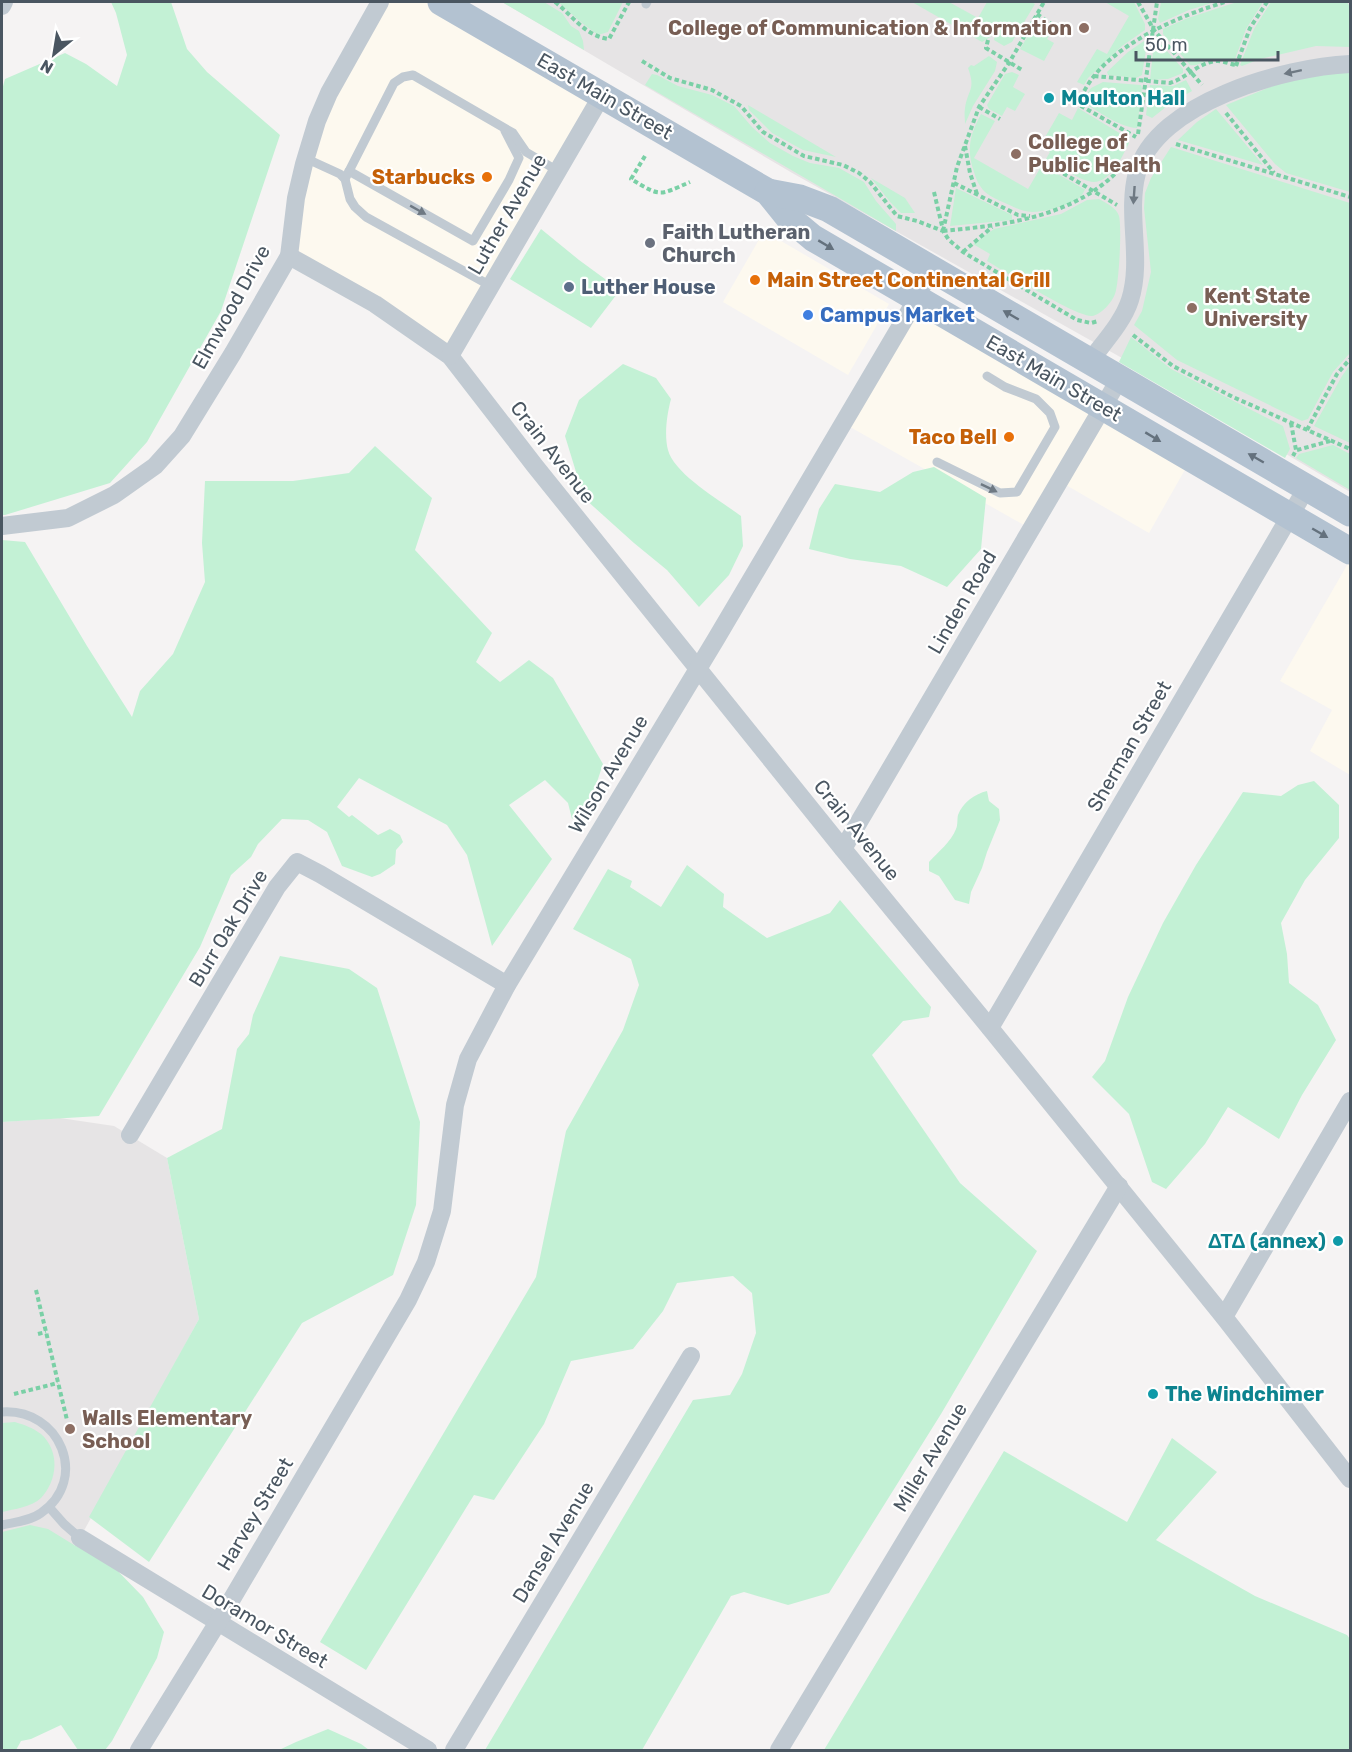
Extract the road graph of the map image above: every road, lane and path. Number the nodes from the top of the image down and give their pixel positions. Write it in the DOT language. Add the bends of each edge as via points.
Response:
graph roads {
  1 [pos="3,2"];
  2 [pos="380,2"];
  3 [pos="441,2"];
  4 [pos="555,2"];
  5 [pos="629,2"];
  6 [pos="1044,2"];
  7 [pos="1138,2"];
  8 [pos="1157,2"];
  9 [pos="1225,2"];
  10 [pos="1267,2"];
  11 [pos="2,6"];
  12 [pos="1037,14"];
  13 [pos="1054,26"];
  14 [pos="1154,30"];
  15 [pos="988,40"];
  16 [pos="642,61"];
  17 [pos="1009,63"];
  18 [pos="1350,64"];
  19 [pos="1236,65"];
  20 [pos="1022,70"];
  21 [pos="1191,72"];
  22 [pos="1235,73"];
  23 [pos="1094,76"];
  24 [pos="1145,81"];
  25 [pos="1195,92"];
  26 [pos="602,95"];
  27 [pos="979,107"];
  28 [pos="1223,109"];
  29 [pos="1000,119"];
  30 [pos="504,128"];
  31 [pos="1146,134"];
  32 [pos="965,144"];
  33 [pos="1131,146"];
  34 [pos="645,156"];
  35 [pos="305,158"];
  36 [pos="1044,162"];
  37 [pos="558,171"];
  38 [pos="1121,173"];
  39 [pos="1275,174"];
  40 [pos="347,175"];
  41 [pos="690,182"];
  42 [pos="954,183"];
  43 [pos="1095,191"];
  44 [pos="768,192"];
  45 [pos="934,192"];
  46 [pos="977,195"];
  47 [pos="1350,197"];
  48 [pos="1119,198"];
  49 [pos="1034,216"];
  50 [pos="993,227"];
  51 [pos="943,231"];
  52 [pos="963,252"];
  53 [pos="289,256"];
  54 [pos="931,269"];
  55 [pos="491,286"];
  56 [pos="916,298"];
  57 [pos="1106,318"];
  58 [pos="1133,335"];
  59 [pos="450,356"];
  60 [pos="1350,359"];
  61 [pos="1090,361"];
  62 [pos="987,376"];
  63 [pos="1120,378"];
  64 [pos="1103,407"];
  65 [pos="1290,422"];
  66 [pos="1307,430"];
  67 [pos="1331,441"];
  68 [pos="1350,449"];
  69 [pos="937,462"];
  70 [pos="1307,487"];
  71 [pos="1350,513"];
  72 [pos="1290,516"];
  73 [pos="2,526"];
  74 [pos="1350,551"];
  75 [pos="698,669"];
  76 [pos="843,849"];
  77 [pos="507,986"];
  78 [pos="990,1028"];
  79 [pos="1350,1101"];
  80 [pos="130,1135"];
  81 [pos="1119,1186"];
  82 [pos="36,1290"];
  83 [pos="408,1300"];
  84 [pos="1224,1317"];
  85 [pos="46,1332"];
  86 [pos="38,1334"];
  87 [pos="691,1356"];
  88 [pos="58,1383"];
  89 [pos="14,1394"];
  90 [pos="2,1412"];
  91 [pos="67,1420"];
  92 [pos="1350,1479"];
  93 [pos="49,1507"];
  94 [pos="2,1525"];
  95 [pos="80,1538"];
  96 [pos="217,1623"];
  97 [pos="139,1750"];
  98 [pos="428,1750"];
  99 [pos="454,1750"];
  100 [pos="779,1750"];
  1 -- 11 [label="street"];
  2 -- 35 [label="street, Elmwood Drive" via="329,93"];
  3 -- 26 [label="main road, East Main Street"];
  4 -- 5 [label="path" via="597,37 609,39"];
  6 -- 12 [label="path"];
  7 -- 14 [label="path"];
  8 -- 14 [label="path"];
  9 -- 14 [label="path"];
  10 -- 19 [label="path" via="1250,28"];
  12 -- 13 [label="path"];
  12 -- 17 [label="path"];
  14 -- 21 [label="path"];
  14 -- 23 [label="path"];
  14 -- 24 [label="path"];
  15 -- 17 [label="path" via="986,48"];
  16 -- 51 [label="path" via="670,78 712,90 741,106 763,132 804,156 859,173 897,216"];
  17 -- 20 [label="path"];
  17 -- 27 [label="path"];
  18 -- 31 [label="street, one-way" via="1275,76 1214,98 1168,128"];
  19 -- 21 [label="path" via="1204,63"];
  19 -- 22 [label="path"];
  21 -- 24 [label="path" via="1170,83"];
  21 -- 25 [label="path" via="1203,86"];
  23 -- 24 [label="path"];
  23 -- 31 [label="path" via="1076,103"];
  24 -- 31 [label="path"];
  26 -- 37 [label="street, Luther Avenue"];
  26 -- 44 [label="main road, East Main Street"];
  27 -- 29 [label="path"];
  27 -- 32 [label="path"];
  28 -- 39 [label="path"];
  30 -- 37 [label="lane" via="526,152"];
  30 -- 40 [label="lane" via="408,75 394,83"];
  40 -- 30 [label="lane, one-way" via="473,241 519,158"];
  31 -- 33 [label="path"];
  31 -- 39 [label="path"];
  31 -- 61 [label="street, one-way" via="1148,149 1134,188 1133,290 1125,313"];
  32 -- 42 [label="path"];
  32 -- 46 [label="path"];
  34 -- 41 [label="path" via="631,179 653,193 665,193"];
  35 -- 40 [label="lane"];
  35 -- 53 [label="street, Elmwood Drive"];
  36 -- 43 [label="path"];
  37 -- 55 [label="street, Luther Avenue"];
  38 -- 43 [label="path" via="1124,165"];
  39 -- 47 [label="path"];
  40 -- 55 [label="lane" via="350,199 366,217"];
  42 -- 46 [label="path"];
  42 -- 51 [label="path"];
  43 -- 48 [label="path" via="1119,206"];
  43 -- 49 [label="path" via="1070,206"];
  44 -- 54 [label="main road, East Main Street" via="829,209"];
  44 -- 56 [label="main road, East Main Street, one-way" via="789,218 813,238"];
  45 -- 51 [label="path"];
  46 -- 49 [label="path" via="1018,215"];
  49 -- 50 [label="path"];
  50 -- 51 [label="path"];
  50 -- 52 [label="path"];
  51 -- 52 [label="path"];
  52 -- 57 [label="path" via="1077,320 1091,323"];
  53 -- 59 [label="street, Crain Avenue" via="375,304"];
  53 -- 73 [label="street, Elmwood Drive" via="182,436 155,466 114,495 68,518"];
  54 -- 56 [label="street, Wilson Avenue"];
  61 -- 54 [label="main road, East Main Street, one-way"];
  55 -- 59 [label="street, Luther Avenue"];
  56 -- 64 [label="main road, East Main Street"];
  56 -- 75 [label="street, Wilson Avenue"];
  58 -- 65 [label="path" via="1173,366"];
  59 -- 75 [label="street, Crain Avenue"];
  60 -- 66 [label="path" via="1337,374"];
  61 -- 63 [label="main road, East Main Street"];
  69 -- 62 [label="lane, one-way" via="1000,493 1017,492 1044,446 1055,427 1050,413 1036,399"];
  63 -- 64 [label="street, Linden Road"];
  70 -- 63 [label="main road, East Main Street, one-way"];
  64 -- 72 [label="main road, East Main Street, one-way"];
  64 -- 76 [label="street, Linden Road"];
  65 -- 66 [label="path"];
  65 -- 67 [label="path" via="1296,451"];
  66 -- 67 [label="path"];
  67 -- 68 [label="path"];
  70 -- 71 [label="main road, East Main Street"];
  70 -- 72 [label="street, Sherman Street"];
  72 -- 74 [label="main road, East Main Street, one-way"];
  72 -- 78 [label="street, Sherman Street"];
  75 -- 76 [label="street, Crain Avenue"];
  75 -- 77 [label="street, Wilson Avenue"];
  76 -- 78 [label="street, Crain Avenue"];
  77 -- 80 [label="street, Burr Oak Drive" via="297,862 277,887"];
  77 -- 83 [label="street, Wilson Avenue" via="468,1059 455,1105 442,1211 426,1262"];
  78 -- 81 [label="street, Crain Avenue"];
  79 -- 84 [label="street"];
  81 -- 84 [label="street, Crain Avenue"];
  81 -- 100 [label="street, Miller Avenue"];
  82 -- 85 [label="path"];
  83 -- 96 [label="street, Harvey Street"];
  84 -- 92 [label="street, Crain Avenue"];
  85 -- 86 [label="path"];
  85 -- 88 [label="path"];
  87 -- 99 [label="street, Dansel Avenue"];
  88 -- 89 [label="path"];
  88 -- 91 [label="path"];
  90 -- 93 [label="lane" via="38,1419 48,1426 61,1446 64,1479"];
  93 -- 94 [label="lane" via="31,1518"];
  93 -- 95 [label="lane"];
  95 -- 96 [label="street, Doramor Street"];
  96 -- 97 [label="street, Harvey Street"];
  96 -- 98 [label="street, Doramor Street"];
}
